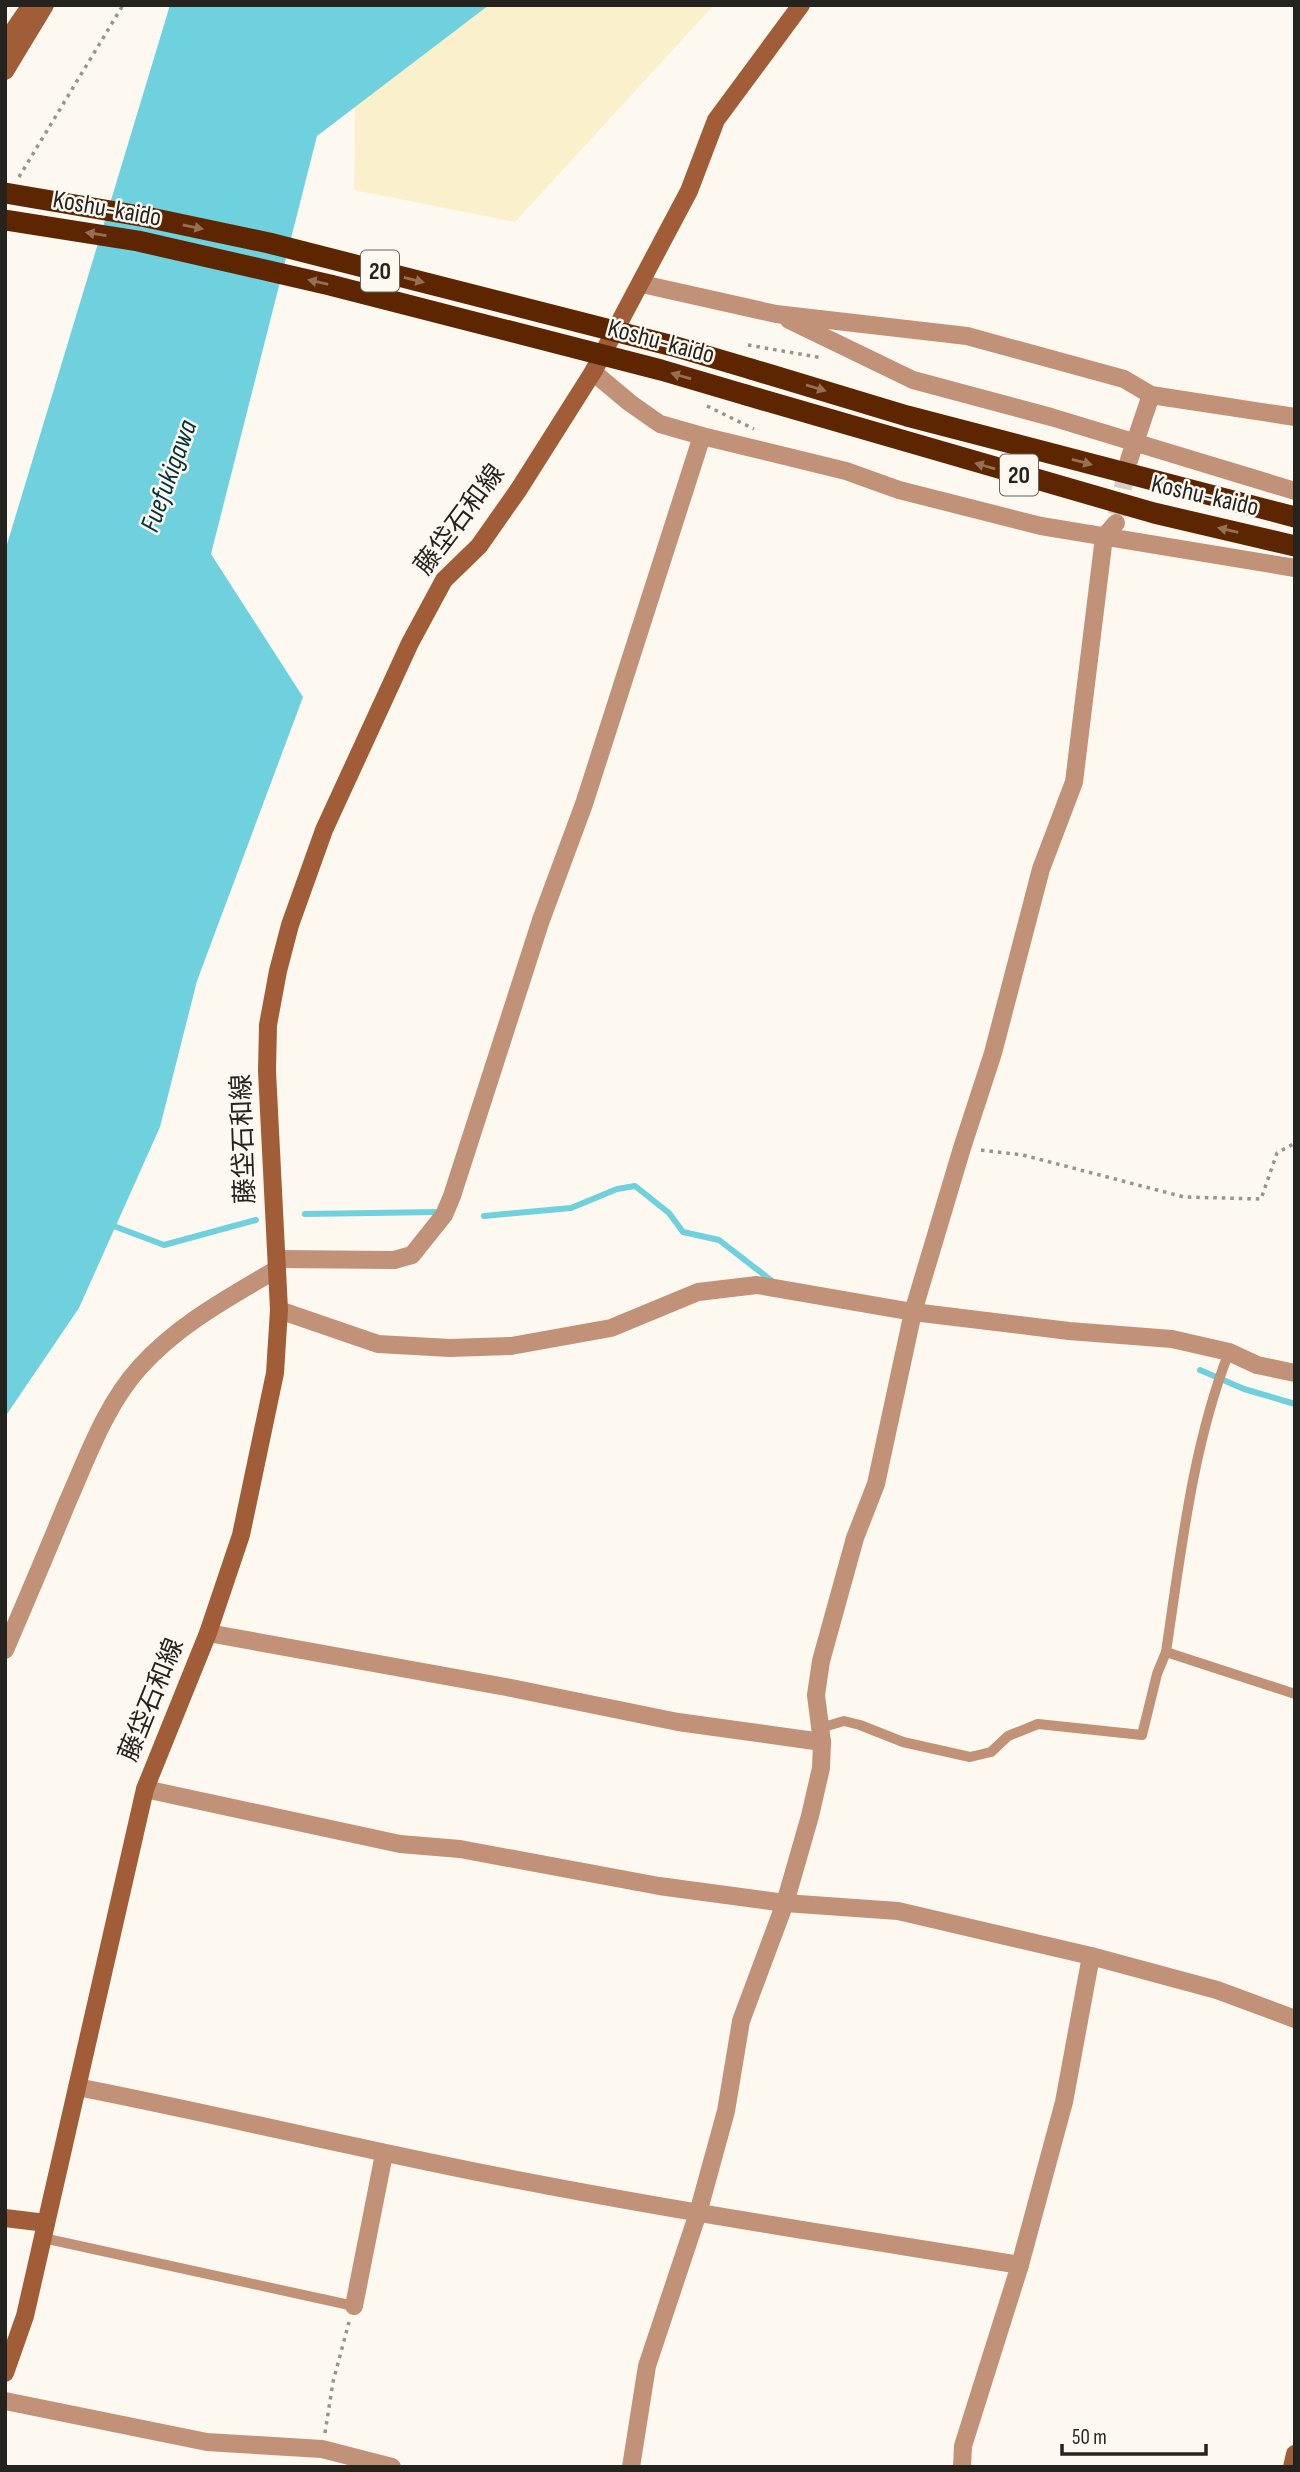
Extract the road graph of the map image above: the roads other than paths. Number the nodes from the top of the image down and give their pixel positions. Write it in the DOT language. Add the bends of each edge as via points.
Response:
graph roads {
  1 [pos="801,5"];
  2 [pos="40,6"];
  3 [pos="5,43"];
  4 [pos="5,71"];
  5 [pos="10,189"];
  6 [pos="5,220"];
  7 [pos="642,284"];
  8 [pos="776,314"];
  9 [pos="593,372"];
  10 [pos="1151,395"];
  11 [pos="1295,417"];
  12 [pos="702,436"];
  13 [pos="1136,442"];
  14 [pos="1129,460"];
  15 [pos="1295,491"];
  16 [pos="1295,517"];
  17 [pos="1110,530"];
  18 [pos="1295,546"];
  19 [pos="1295,568"];
  20 [pos="277,1261"];
  21 [pos="279,1310"];
  22 [pos="913,1312"];
  23 [pos="1226,1360"];
  24 [pos="1295,1373"];
  25 [pos="208,1633"];
  26 [pos="5,1650"];
  27 [pos="1166,1652"];
  28 [pos="1295,1694"];
  29 [pos="821,1735"];
  30 [pos="145,1788"];
  31 [pos="785,1903"];
  32 [pos="1091,1956"];
  33 [pos="1295,2019"];
  34 [pos="77,2087"];
  35 [pos="384,2154"];
  36 [pos="698,2213"];
  37 [pos="5,2218"];
  38 [pos="44,2230"];
  39 [pos="1020,2265"];
  40 [pos="354,2306"];
  41 [pos="5,2373"];
  42 [pos="5,2401"];
  43 [pos="1295,2454"];
  44 [pos="321,2458"];
  45 [pos="392,2467"];
  46 [pos="631,2467"];
  47 [pos="961,2467"];
  48 [pos="1292,2467"];
  1 -- 7 [label="main road, 藤垈石和線" via="716,120 689,191"];
  2 -- 3 [label="main road"];
  2 -- 4 [label="main road"];
  5 -- 16 [label="highway, Koshu-kaido / 20, one-way, bridge" via="269,243 673,346 920,419"];
  18 -- 6 [label="highway, Koshu-kaido / 20, one-way, bridge" via="1154,513 661,370 330,285 138,241"];
  7 -- 8 [label="street"];
  7 -- 9 [label="main road, 藤垈石和線"];
  8 -- 10 [label="street" via="967,336 1124,379"];
  8 -- 13 [label="street" via="913,380"];
  9 -- 12 [label="street" via="660,425"];
  9 -- 20 [label="main road, 藤垈石和線" via="479,547 444,580 324,830 290,925 268,1025 268,1123"];
  10 -- 11 [label="street"];
  10 -- 13 [label="street"];
  12 -- 17 [label="street" via="1028,523"];
  12 -- 20 [label="street" via="584,804 444,1215 412,1255 394,1260"];
  13 -- 14 [label="street"];
  13 -- 15 [label="street"];
  17 -- 19 [label="street"];
  17 -- 22 [label="street" via="1074,782 1041,869 993,1053"];
  20 -- 21 [label="main road, 藤垈石和線"];
  20 -- 26 [label="street" via="179,1329 138,1369 86,1458"];
  21 -- 22 [label="street" via="378,1344 450,1348 511,1346 611,1328 698,1292 757,1285"];
  21 -- 25 [label="main road, 藤垈石和線" via="275,1373 244,1522"];
  22 -- 23 [label="street" via="1172,1339"];
  22 -- 29 [label="street" via="876,1484 855,1538 821,1661 817,1695"];
  23 -- 24 [label="street"];
  23 -- 27 [label="lane" via="1201,1444"];
  25 -- 29 [label="street" via="678,1722"];
  25 -- 30 [label="main road, 藤垈石和線"];
  27 -- 28 [label="lane"];
  27 -- 29 [label="lane" via="1142,1735 1038,1724 1008,1736 990,1752 970,1757 903,1742 844,1721"];
  29 -- 31 [label="street" via="821,1768"];
  30 -- 31 [label="street" via="400,1844 460,1849 659,1886"];
  30 -- 34 [label="main road, 藤垈石和線"];
  31 -- 32 [label="street" via="898,1911"];
  31 -- 36 [label="street" via="741,2021 726,2111"];
  32 -- 33 [label="street" via="1217,1990"];
  32 -- 39 [label="street" via="1064,2102"];
  34 -- 35 [label="street"];
  34 -- 38 [label="main road, 藤垈石和線"];
  35 -- 36 [label="street"];
  35 -- 40 [label="street"];
  36 -- 39 [label="street"];
  36 -- 46 [label="street" via="647,2366"];
  37 -- 38 [label="main road"];
  38 -- 40 [label="lane"];
  38 -- 41 [label="main road, 藤垈石和線" via="25,2316"];
  39 -- 47 [label="street" via="963,2446"];
  42 -- 44 [label="street" via="207,2442"];
  43 -- 48 [label="main road"];
  44 -- 45 [label="street"];
}
